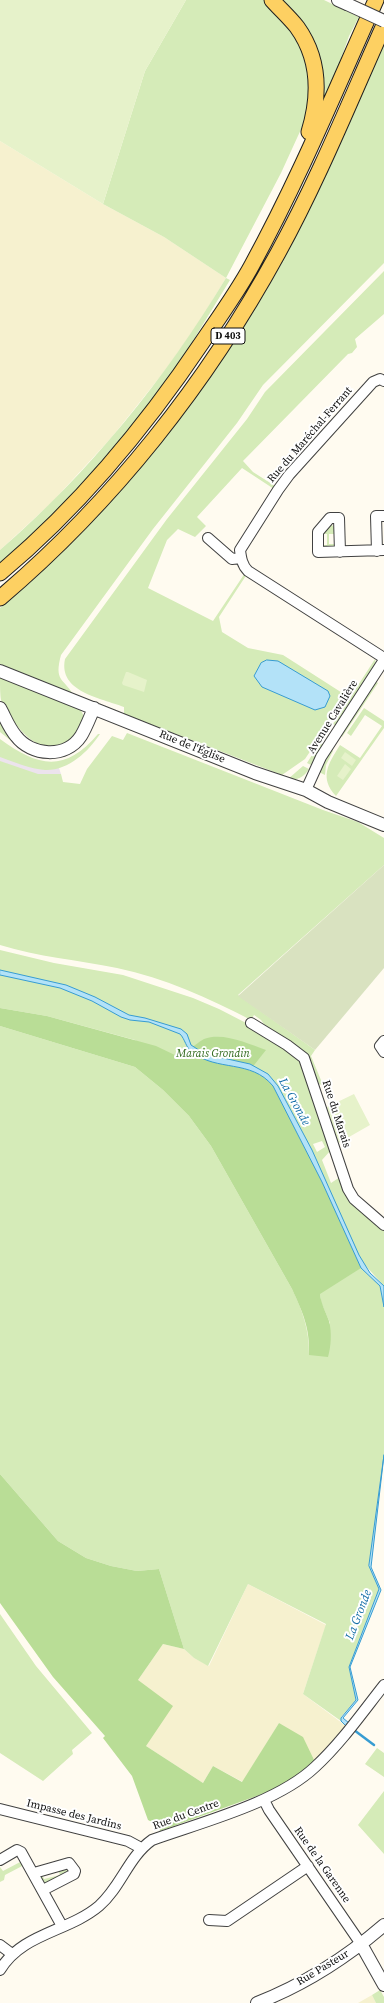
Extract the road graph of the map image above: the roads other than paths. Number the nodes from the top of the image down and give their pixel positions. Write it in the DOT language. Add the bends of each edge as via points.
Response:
graph roads {
  1 [pos="272,0"];
  2 [pos="376,0"];
  3 [pos="342,2"];
  4 [pos="384,21"];
  5 [pos="384,25"];
  6 [pos="296,179"];
  7 [pos="384,381"];
  8 [pos="384,516"];
  9 [pos="208,538"];
  10 [pos="380,550"];
  11 [pos="340,552"];
  12 [pos="241,558"];
  13 [pos="0,573"];
  14 [pos="0,598"];
  15 [pos="384,659"];
  16 [pos="0,671"];
  17 [pos="0,708"];
  18 [pos="94,708"];
  19 [pos="306,790"];
  20 [pos="384,825"];
  21 [pos="251,1023"];
  22 [pos="384,1041"];
  23 [pos="384,1052"];
  24 [pos="384,1225"];
  25 [pos="384,1685"];
  26 [pos="264,1800"];
  27 [pos="0,1810"];
  28 [pos="141,1848"];
  29 [pos="0,1860"];
  30 [pos="308,1866"];
  31 [pos="34,1873"];
  32 [pos="43,1890"];
  33 [pos="209,1920"];
  34 [pos="384,1925"];
  35 [pos="62,1926"];
  36 [pos="361,1944"];
  37 [pos="0,1946"];
  38 [pos="12,1954"];
  39 [pos="0,1970"];
  40 [pos="384,1985"];
  41 [pos="257,2003"];
  1 -- 6 [label="main road" via="303,38 312,58 317,80 314,117 300,155"];
  2 -- 6 [label="main road, D 403"];
  3 -- 4 [label="street, bridge"];
  5 -- 14 [label="main road, D 403" via="278,254 222,345 168,422 126,473 49,553"];
  6 -- 13 [label="main road, D 403" via="252,265 168,393 76,502"];
  7 -- 12 [label="street, Rue du Maréchal-Ferrant" via="380,379 373,382 290,475 243,543 240,550"];
  8 -- 10 [label="street" via="376,516"];
  9 -- 12 [label="street" via="232,559"];
  10 -- 11 [label="street"];
  12 -- 15 [label="street" via="248,571"];
  15 -- 19 [label="street, Avenue Cavalière" via="321,757"];
  16 -- 18 [label="street, Rue de l'Église"];
  17 -- 18 [label="street" via="16,736 30,747 46,752 56,752 74,744 81,736"];
  18 -- 19 [label="street, Rue de l'Église" via="255,773"];
  19 -- 20 [label="street, Rue de l'Église"];
  21 -- 24 [label="street, Rue du Marais" via="304,1058 348,1189 354,1199"];
  22 -- 23 [label="street" via="380,1046"];
  25 -- 26 [label="street, Rue du Centre" via="314,1768 290,1786"];
  26 -- 28 [label="street, Rue du Centre" via="152,1840"];
  26 -- 30 [label="street, Rue de la Garenne"];
  27 -- 28 [label="street, Impasse des Jardins" via="121,1839"];
  28 -- 35 [label="street, Rue du Centre" via="107,1899 86,1915"];
  29 -- 31 [label="street" via="17,1850 21,1852"];
  30 -- 33 [label="street" via="227,1921"];
  30 -- 36 [label="street, Rue de la Garenne"];
  31 -- 32 [label="street"];
  31 -- 32 [label="street" via="69,1863 74,1867 74,1874"];
  32 -- 35 [label="street"];
  34 -- 36 [label="street, Rue Pasteur"];
  35 -- 38 [label="street, Rue du Centre" via="22,1946"];
  36 -- 40 [label="street"];
  36 -- 41 [label="street, Rue Pasteur" via="294,1986"];
  37 -- 38 [label="street"];
  38 -- 39 [label="street, Rue du Centre"];
}
